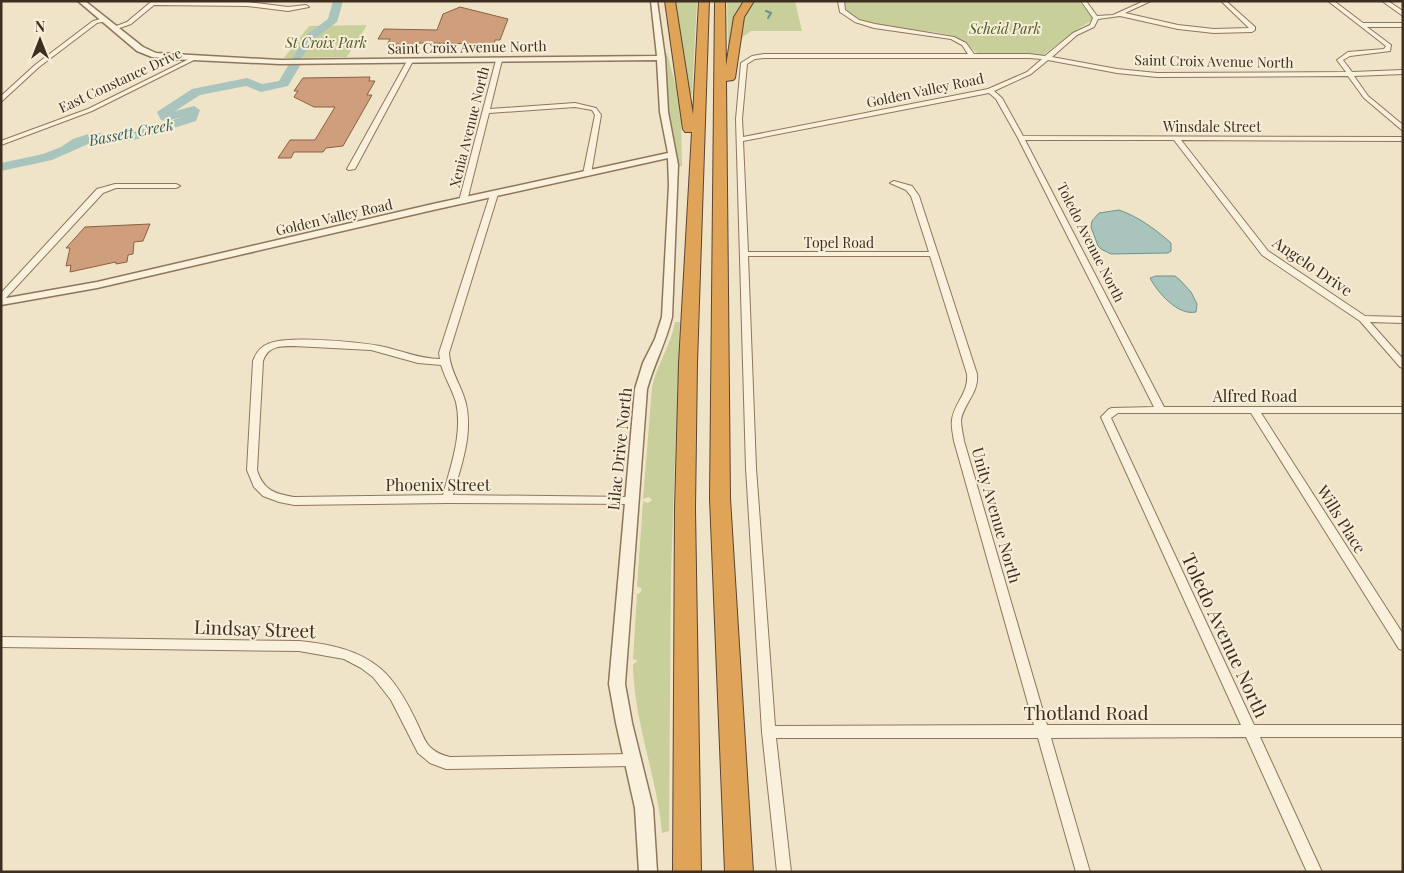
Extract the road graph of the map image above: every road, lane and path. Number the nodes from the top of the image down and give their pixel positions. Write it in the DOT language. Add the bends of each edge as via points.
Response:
graph roads {
  1 [pos="81,1"];
  2 [pos="654,1"];
  3 [pos="663,1"];
  4 [pos="670,1"];
  5 [pos="704,1"];
  6 [pos="720,1"];
  7 [pos="749,1"];
  8 [pos="841,1"];
  9 [pos="1083,1"];
  10 [pos="1149,1"];
  11 [pos="1223,1"];
  12 [pos="1330,1"];
  13 [pos="1384,1"];
  14 [pos="154,2"];
  15 [pos="306,7"];
  16 [pos="1120,14"];
  17 [pos="1403,14"];
  18 [pos="1096,18"];
  19 [pos="104,20"];
  20 [pos="1362,25"];
  21 [pos="1403,25"];
  22 [pos="114,28"];
  23 [pos="972,56"];
  24 [pos="661,58"];
  25 [pos="1047,58"];
  26 [pos="193,59"];
  27 [pos="410,60"];
  28 [pos="499,60"];
  29 [pos="1403,72"];
  30 [pos="1350,75"];
  31 [pos="990,91"];
  32 [pos="686,97"];
  33 [pos="1,100"];
  34 [pos="487,111"];
  35 [pos="720,115"];
  36 [pos="1403,129"];
  37 [pos="1021,138"];
  38 [pos="1176,139"];
  39 [pos="1403,139"];
  40 [pos="740,140"];
  41 [pos="1,143"];
  42 [pos="672,155"];
  43 [pos="351,168"];
  44 [pos="587,174"];
  45 [pos="894,183"];
  46 [pos="176,186"];
  47 [pos="494,194"];
  48 [pos="464,200"];
  49 [pos="695,200"];
  50 [pos="744,254"];
  51 [pos="934,254"];
  52 [pos="1,298"];
  53 [pos="1,302"];
  54 [pos="1363,319"];
  55 [pos="1403,320"];
  56 [pos="444,362"];
  57 [pos="1403,365"];
  58 [pos="1161,410"];
  59 [pos="1254,410"];
  60 [pos="1403,410"];
  61 [pos="1108,414"];
  62 [pos="446,499"];
  63 [pos="631,501"];
  64 [pos="1,642"];
  65 [pos="1403,645"];
  66 [pos="1250,730"];
  67 [pos="1043,731"];
  68 [pos="1403,731"];
  69 [pos="769,732"];
  70 [pos="632,760"];
  71 [pos="648,872"];
  72 [pos="687,872"];
  73 [pos="739,872"];
  74 [pos="784,872"];
  75 [pos="1083,872"];
  76 [pos="1315,872"];
  1 -- 19 [label="street, Saint Croix Avenue North"];
  2 -- 24 [label="street, Lilac Drive North"];
  3 -- 32 [label="highway" via="669,46"];
  4 -- 32 [label="highway"];
  5 -- 49 [label="highway"];
  6 -- 35 [label="highway"];
  7 -- 35 [label="highway" via="739,17"];
  8 -- 23 [label="street" via="842,11 857,21 881,28 952,38 964,44"];
  9 -- 18 [label="street"];
  10 -- 16 [label="street, Golden Valley Road"];
  11 -- 16 [label="street" via="1252,30 1214,31 1178,27"];
  12 -- 20 [label="street"];
  13 -- 17 [label="street"];
  14 -- 15 [label="street" via="247,4 288,9"];
  14 -- 22 [label="street" via="129,23"];
  16 -- 18 [label="street, Golden Valley Road"];
  18 -- 25 [label="street, Golden Valley Road" via="1092,26 1074,34"];
  19 -- 22 [label="street, Saint Croix Avenue North"];
  19 -- 33 [label="street" via="95,22 37,66"];
  20 -- 21 [label="street"];
  20 -- 30 [label="street" via="1389,48 1384,52 1345,55 1340,60"];
  22 -- 26 [label="street, Saint Croix Avenue North" via="140,49"];
  23 -- 25 [label="street, Saint Croix Avenue North"];
  23 -- 40 [label="street, Saint Croix Avenue North" via="764,56 749,59 742,69"];
  24 -- 28 [label="street, Saint Croix Avenue North"];
  24 -- 42 [label="street, Lilac Drive North" via="664,112"];
  25 -- 30 [label="street, Saint Croix Avenue North" via="1117,72 1157,75"];
  25 -- 31 [label="street, Golden Valley Road" via="1030,74"];
  26 -- 27 [label="street, Saint Croix Avenue North" via="265,62"];
  26 -- 41 [label="street, East Constance Drive" via="90,110"];
  27 -- 28 [label="street, Saint Croix Avenue North"];
  27 -- 43 [label="street"];
  28 -- 34 [label="street, Xenia Avenue North"];
  29 -- 30 [label="street, Saint Croix Avenue North"];
  30 -- 36 [label="street" via="1372,102"];
  31 -- 37 [label="street, Toledo Avenue North" via="999,98"];
  31 -- 40 [label="street, Golden Valley Road"];
  32 -- 49 [label="highway" via="689,162"];
  34 -- 44 [label="street" via="576,105 594,109 598,115"];
  34 -- 48 [label="street, Xenia Avenue North"];
  35 -- 73 [label="highway" via="720,498"];
  37 -- 38 [label="street, Winsdale Street"];
  37 -- 58 [label="street, Toledo Avenue North"];
  38 -- 39 [label="street, Winsdale Street"];
  38 -- 54 [label="street, Angelo Drive" via="1265,253"];
  40 -- 50 [label="street"];
  42 -- 44 [label="street, Golden Valley Road"];
  42 -- 63 [label="street, Lilac Drive North" via="674,185 667,317 641,390"];
  44 -- 47 [label="street, Golden Valley Road"];
  45 -- 51 [label="street, Unity Avenue North" via="909,188 915,196"];
  46 -- 52 [label="street" via="115,186 100,191"];
  47 -- 48 [label="street, Golden Valley Road"];
  47 -- 56 [label="street" via="446,340"];
  48 -- 53 [label="street, Golden Valley Road" via="97,285"];
  49 -- 72 [label="highway" via="685,509"];
  50 -- 51 [label="street, Topel Road"];
  50 -- 69 [label="street" via="751,468"];
  51 -- 67 [label="street, Unity Avenue North" via="973,382 970,395 957,417 959,442"];
  54 -- 55 [label="street"];
  54 -- 57 [label="street, Angelo Drive"];
  56 -- 62 [label="street" via="456,389 463,418 461,448"];
  56 -- 62 [label="street, Phoenix Street" via="419,362 360,345 280,343 266,348 258,361 252,470 259,488 268,495 294,501"];
  58 -- 59 [label="street, Alfred Road"];
  58 -- 61 [label="street, Alfred Road" via="1118,410"];
  59 -- 60 [label="street, Alfred Road"];
  59 -- 65 [label="street, Wills Place"];
  61 -- 66 [label="street, Toledo Avenue North" via="1107,421"];
  62 -- 63 [label="street, Phoenix Street"];
  63 -- 70 [label="street, Lilac Drive North" via="617,684"];
  64 -- 70 [label="street, Lindsay Street" via="299,646 327,650 352,656 374,670 391,687 423,749 440,761"];
  66 -- 67 [label="street, Thotland Road"];
  66 -- 68 [label="street, Thotland Road"];
  66 -- 76 [label="street, Toledo Avenue North"];
  67 -- 69 [label="street, Thotland Road"];
  67 -- 75 [label="street, Unity Avenue North"];
  69 -- 74 [label="street"];
  70 -- 71 [label="street, Lilac Drive North" via="645,813"];
}
